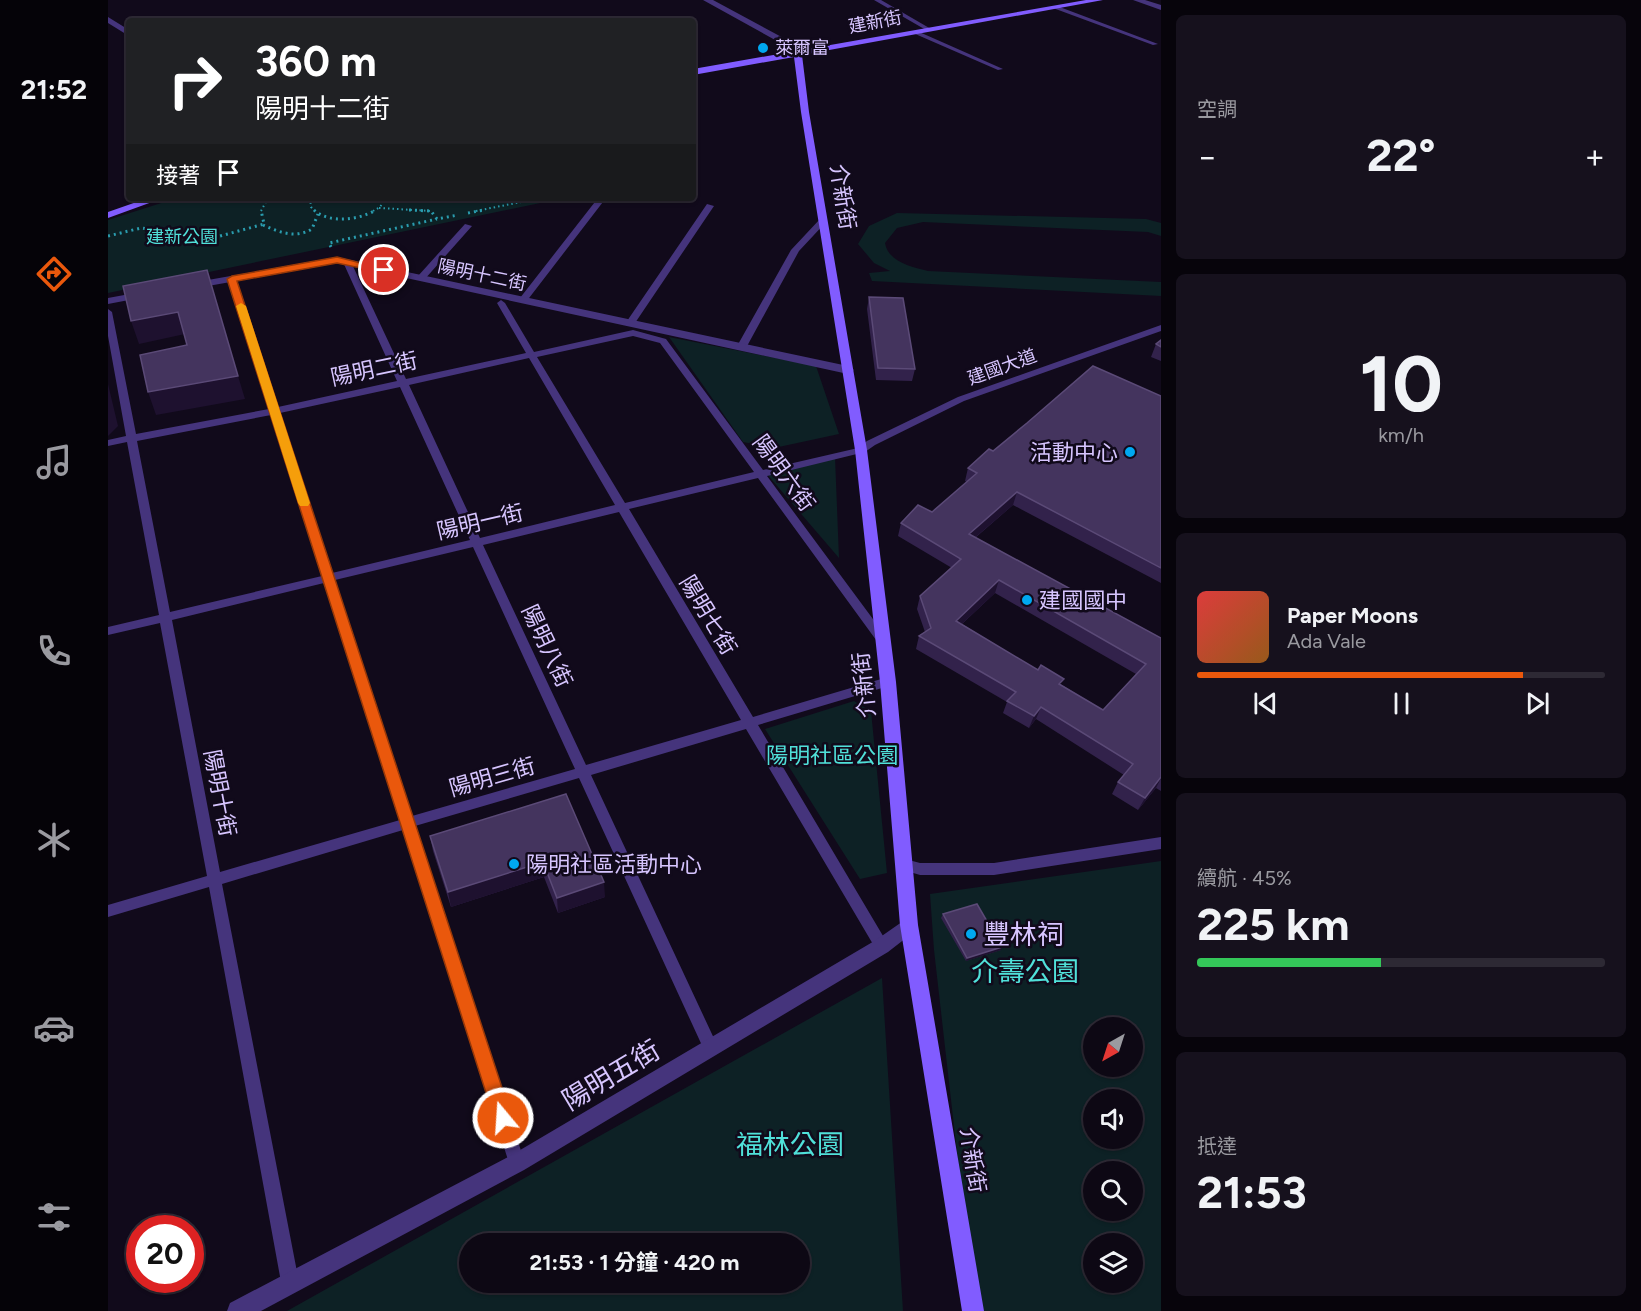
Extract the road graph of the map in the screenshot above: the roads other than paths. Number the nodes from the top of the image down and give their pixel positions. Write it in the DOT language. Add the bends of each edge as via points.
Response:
graph roads {
  1 [pos="707,0"];
  2 [pos="877,0"];
  3 [pos="1099,0"];
  4 [pos="1137,0"];
  5 [pos="1054,8"];
  6 [pos="1161,8"];
  7 [pos="108,19"];
  8 [pos="928,29"];
  9 [pos="126,32"];
  10 [pos="915,32"];
  11 [pos="1155,44"];
  12 [pos="798,54"];
  13 [pos="999,69"];
  14 [pos="696,71"];
  15 [pos="149,201"];
  16 [pos="600,201"];
  17 [pos="710,206"];
  18 [pos="108,215"];
  19 [pos="823,221"];
  20 [pos="468,226"];
  21 [pos="342,261"];
  22 [pos="421,278"];
  23 [pos="232,279"];
  24 [pos="176,289"];
  25 [pos="153,293"];
  26 [pos="523,300"];
  27 [pos="108,301"];
  28 [pos="501,303"];
  29 [pos="108,312"];
  30 [pos="630,324"];
  31 [pos="1161,328"];
  32 [pos="648,337"];
  33 [pos="741,348"];
  34 [pos="532,355"];
  35 [pos="848,370"];
  36 [pos="403,383"];
  37 [pos="274,411"];
  38 [pos="132,438"];
  39 [pos="108,443"];
  40 [pos="861,450"];
  41 [pos="761,474"];
  42 [pos="622,508"];
  43 [pos="477,543"];
  44 [pos="328,578"];
  45 [pos="165,617"];
  46 [pos="108,631"];
  47 [pos="883,641"];
  48 [pos="888,682"];
  49 [pos="750,723"];
  50 [pos="583,772"];
  51 [pos="408,823"];
  52 [pos="1161,843"];
  53 [pos="905,865"];
  54 [pos="215,880"];
  55 [pos="108,911"];
  56 [pos="909,925"];
  57 [pos="882,946"];
  58 [pos="710,1047"];
  59 [pos="517,1163"];
  60 [pos="290,1282"];
  61 [pos="238,1311"];
  62 [pos="973,1311"];
  1 -- 12 [label="street" via="799,50"];
  2 -- 8 [label="lane"];
  3 -- 5 [label="street, 建新街"];
  4 -- 6 [label="street"];
  5 -- 8 [label="street, 建新街"];
  5 -- 11 [label="lane"];
  7 -- 9 [label="street"];
  8 -- 10 [label="street, 建新街"];
  10 -- 12 [label="street, 建新街"];
  10 -- 13 [label="lane"];
  12 -- 14 [label="street, 建新街"];
  12 -- 19 [label="street, 介新街"];
  15 -- 18 [label="street"];
  16 -- 26 [label="lane"];
  17 -- 30 [label="lane"];
  19 -- 33 [label="lane" via="795,250"];
  19 -- 35 [label="street, 介新街"];
  20 -- 22 [label="lane"];
  21 -- 22 [label="street, 陽明十二街"];
  21 -- 23 [label="street, 陽明十二街"];
  21 -- 36 [label="lane, 陽明八街"];
  22 -- 26 [label="street, 陽明十二街"];
  23 -- 24 [label="street, 陽明十二街"];
  23 -- 37 [label="lane"];
  25 -- 27 [label="street"];
  26 -- 30 [label="street, 陽明十二街"];
  28 -- 34 [label="lane, 陽明七街"];
  29 -- 38 [label="lane, 陽明十街"];
  30 -- 33 [label="street, 陽明十二街"];
  31 -- 40 [label="lane, 建國大道" via="961,399"];
  32 -- 34 [label="lane, 陽明二街" via="633,333"];
  32 -- 41 [label="lane, 陽明六街" via="663,341"];
  33 -- 35 [label="street, 陽明十二街"];
  34 -- 36 [label="lane, 陽明二街"];
  34 -- 42 [label="lane, 陽明七街"];
  35 -- 40 [label="street, 介新街"];
  36 -- 37 [label="lane, 陽明二街"];
  36 -- 43 [label="lane, 陽明八街"];
  37 -- 38 [label="lane, 陽明二街"];
  37 -- 44 [label="lane"];
  38 -- 39 [label="lane, 陽明二街"];
  38 -- 45 [label="lane, 陽明十街"];
  40 -- 41 [label="lane, 陽明一街"];
  40 -- 47 [label="street, 介新街"];
  41 -- 42 [label="lane, 陽明一街"];
  41 -- 47 [label="lane, 陽明六街"];
  42 -- 43 [label="lane, 陽明一街"];
  42 -- 49 [label="lane, 陽明七街"];
  43 -- 44 [label="lane, 陽明一街"];
  43 -- 50 [label="lane, 陽明八街"];
  44 -- 45 [label="lane, 陽明一街"];
  44 -- 51 [label="lane"];
  45 -- 46 [label="lane, 陽明一街"];
  45 -- 54 [label="lane, 陽明十街"];
  47 -- 48 [label="street, 介新街"];
  48 -- 49 [label="lane, 陽明三街"];
  48 -- 53 [label="street, 介新街"];
  49 -- 50 [label="lane, 陽明三街"];
  49 -- 57 [label="lane, 陽明七街"];
  50 -- 51 [label="lane, 陽明三街"];
  50 -- 58 [label="lane, 陽明八街"];
  51 -- 54 [label="lane, 陽明三街"];
  51 -- 59 [label="lane"];
  52 -- 53 [label="lane" via="994,869 920,869"];
  53 -- 56 [label="street, 介新街"];
  54 -- 55 [label="lane, 陽明三街"];
  54 -- 60 [label="lane, 陽明十街"];
  56 -- 57 [label="street, 陽明五街"];
  56 -- 62 [label="street, 介新街"];
  57 -- 58 [label="street, 陽明五街"];
  58 -- 59 [label="street, 陽明五街"];
  59 -- 60 [label="street, 陽明五街"];
  60 -- 61 [label="street, 陽明五街"];
}
